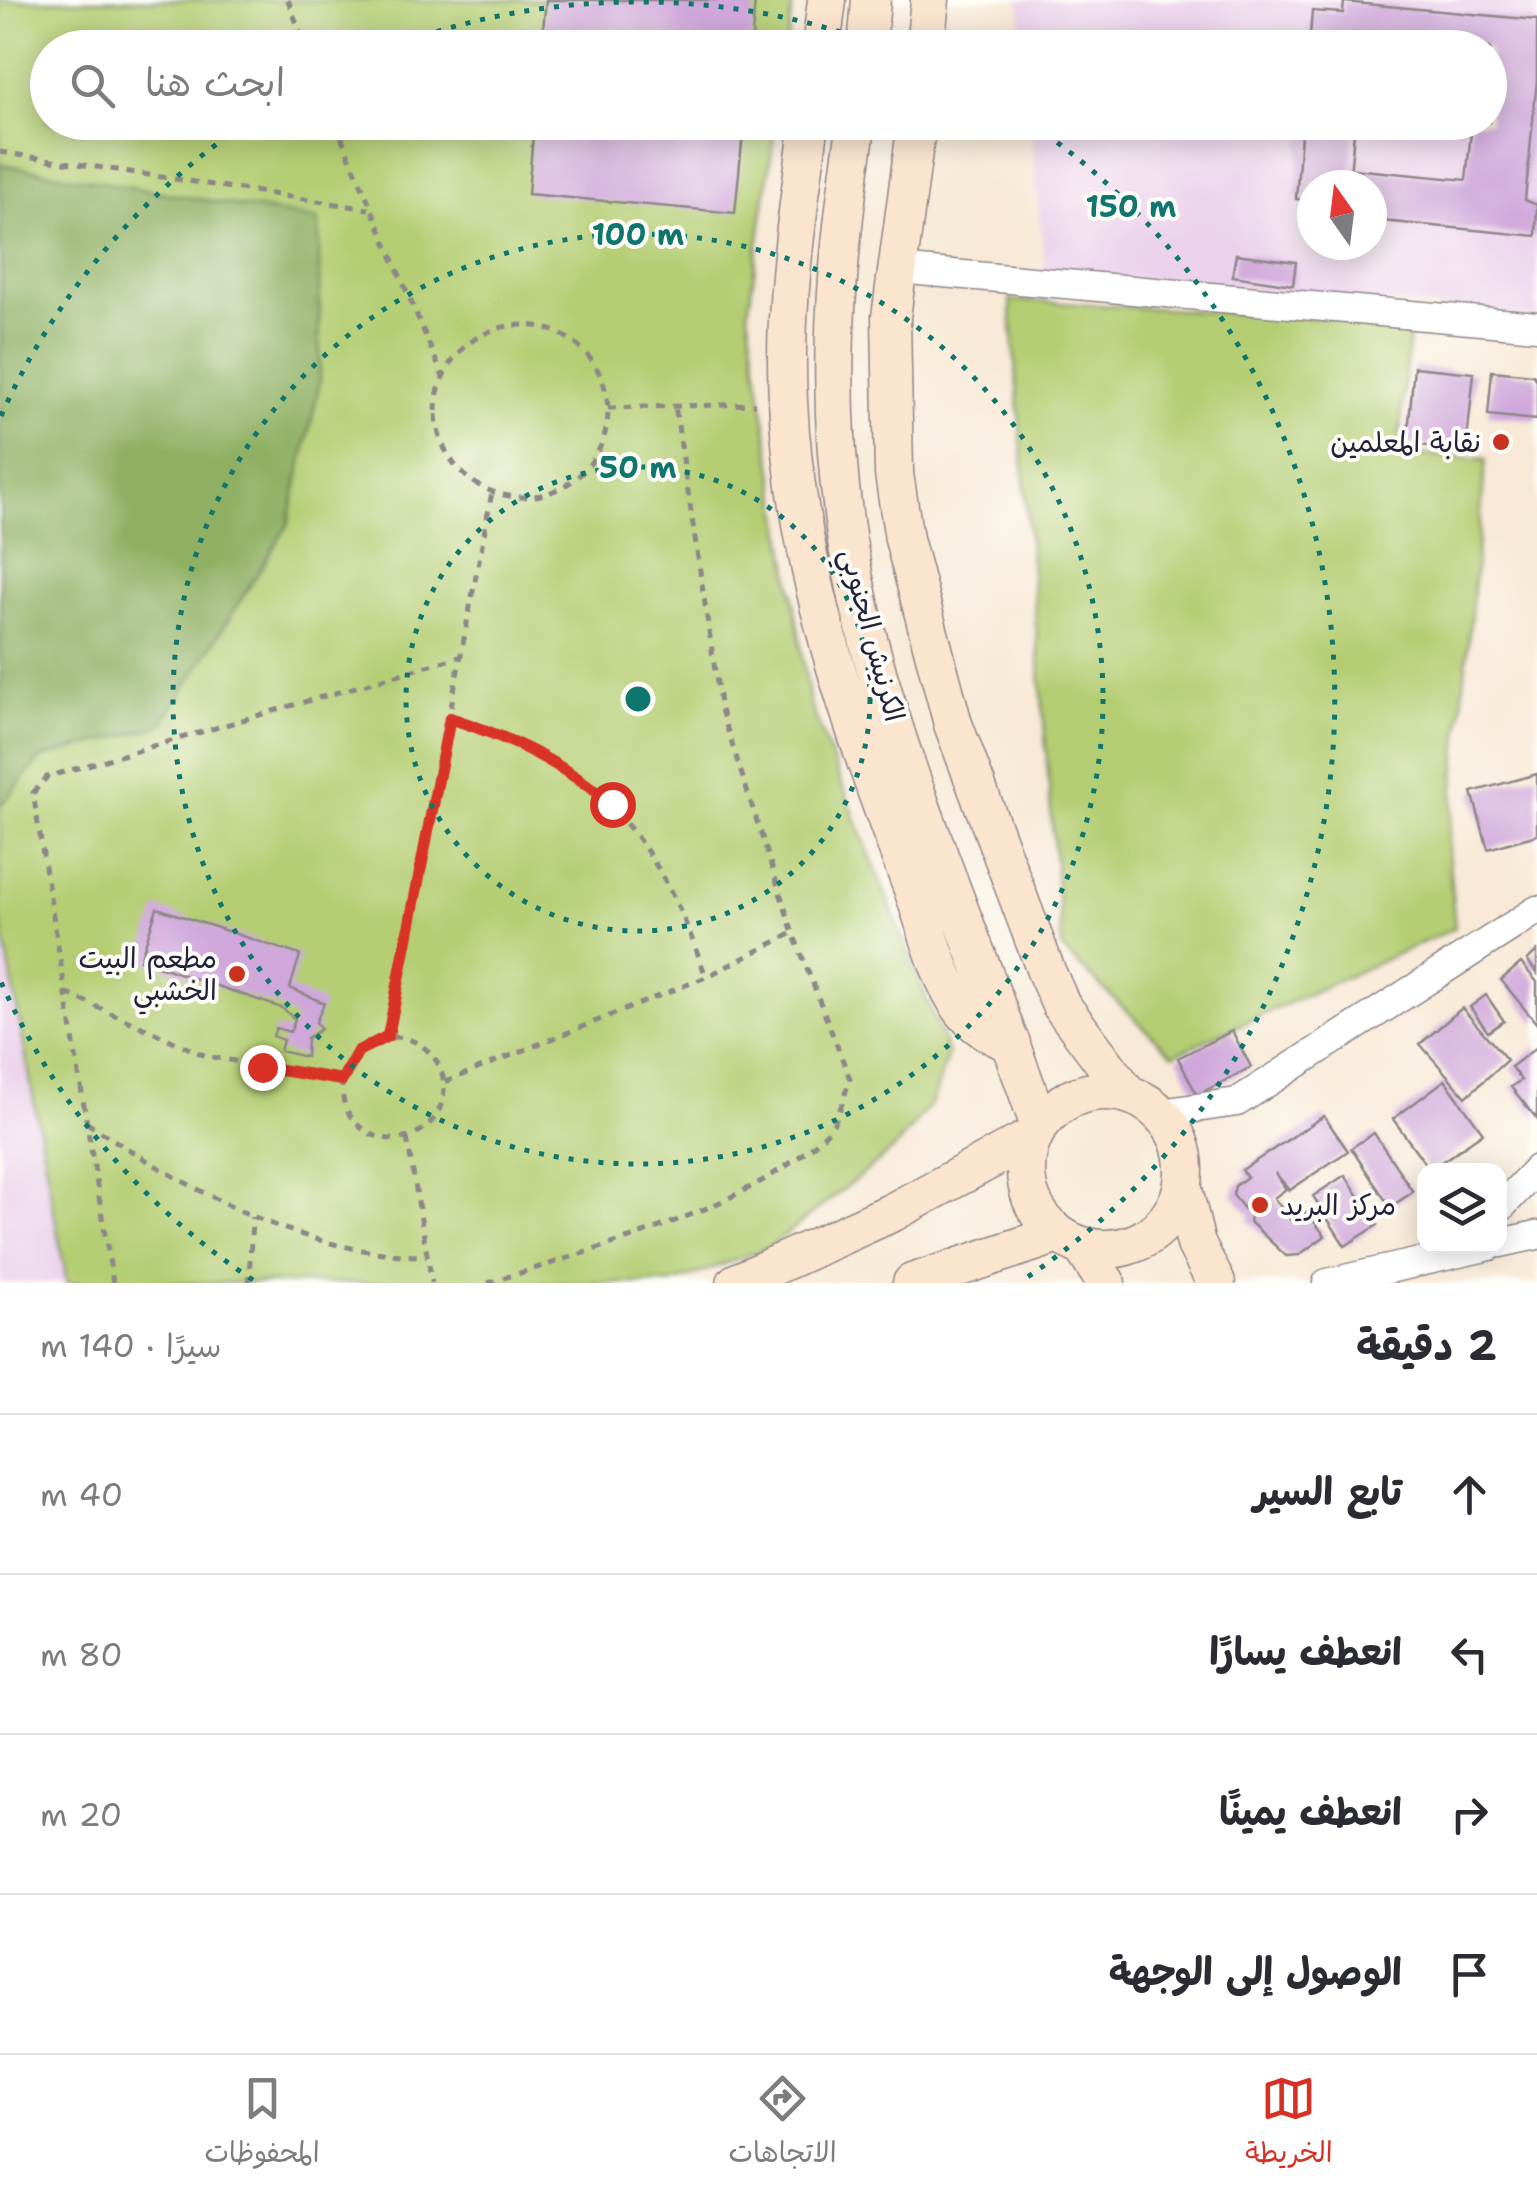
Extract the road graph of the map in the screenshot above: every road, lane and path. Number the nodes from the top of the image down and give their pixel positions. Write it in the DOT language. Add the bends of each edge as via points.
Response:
graph roads {
  1 [pos="288,0"];
  2 [pos="827,0"];
  3 [pos="871,0"];
  4 [pos="930,0"];
  5 [pos="299,30"];
  6 [pos="823,30"];
  7 [pos="868,30"];
  8 [pos="927,30"];
  9 [pos="341,140"];
  10 [pos="808,140"];
  11 [pos="855,140"];
  12 [pos="915,140"];
  13 [pos="0,152"];
  14 [pos="369,208"];
  15 [pos="898,269"];
  16 [pos="1537,326"];
  17 [pos="442,377"];
  18 [pos="788,403"];
  19 [pos="675,406"];
  20 [pos="608,408"];
  21 [pos="492,492"];
  22 [pos="462,656"];
  23 [pos="450,718"];
  24 [pos="1537,910"];
  25 [pos="793,933"];
  26 [pos="706,977"];
  27 [pos="66,994"];
  28 [pos="388,1036"];
  29 [pos="1011,1043"];
  30 [pos="342,1080"];
  31 [pos="445,1082"];
  32 [pos="1127,1093"];
  33 [pos="1161,1112"];
  34 [pos="87,1123"];
  35 [pos="1035,1131"];
  36 [pos="406,1138"];
  37 [pos="1537,1169"];
  38 [pos="1183,1188"];
  39 [pos="1507,1201"];
  40 [pos="252,1217"];
  41 [pos="1537,1235"];
  42 [pos="1070,1240"];
  43 [pos="1507,1241"];
  44 [pos="1445,1253"];
  45 [pos="428,1256"];
  46 [pos="113,1283"];
  47 [pos="250,1283"];
  48 [pos="432,1283"];
  49 [pos="488,1283"];
  50 [pos="736,1283"];
  51 [pos="912,1283"];
  52 [pos="1106,1283"];
  53 [pos="1216,1283"];
  54 [pos="1327,1283"];
  1 -- 5 [label="path"];
  2 -- 6 [label="main road"];
  3 -- 7 [label="main road"];
  4 -- 8 [label="main road"];
  9 -- 14 [label="path"];
  10 -- 18 [label="main road" via="787,300"];
  11 -- 29 [label="main road, الكرنيش الجنوبي" via="832,314 846,529 890,708"];
  12 -- 15 [label="main road, الكرنيش الجنوبي"];
  13 -- 14 [label="path"];
  14 -- 17 [label="path"];
  15 -- 16 [label="street"];
  15 -- 32 [label="main road, الكرنيش الجنوبي" via="891,332 894,474 952,724 1061,1005"];
  17 -- 20 [label="path" via="458,352 482,335 509,326 538,327 565,336 587,355"];
  17 -- 21 [label="path" via="438,432 449,458"];
  18 -- 19 [label="path"];
  18 -- 29 [label="main road" via="823,632 876,791 953,996 978,1026"];
  19 -- 20 [label="path"];
  19 -- 25 [label="path" via="720,710"];
  20 -- 21 [label="path" via="592,461 572,481 547,494"];
  21 -- 22 [label="path"];
  22 -- 23 [label="path"];
  22 -- 27 [label="path" via="46,777 33,793"];
  23 -- 26 [label="path" via="567,767 612,804 684,915"];
  23 -- 28 [label="path"];
  24 -- 33 [label="street" via="1237,1102"];
  25 -- 26 [label="path"];
  25 -- 49 [label="path" via="850,1079 833,1126 779,1174"];
  26 -- 31 [label="path"];
  27 -- 30 [label="path" via="206,1056"];
  27 -- 34 [label="path"];
  28 -- 30 [label="path" via="358,1051"];
  28 -- 31 [label="path" via="420,1044"];
  29 -- 35 [label="main road, الكرنيش الجنوبي"];
  30 -- 36 [label="path" via="342,1097 359,1126 373,1135"];
  31 -- 36 [label="path" via="434,1118"];
  32 -- 33 [label="main road"];
  32 -- 35 [label="main road" via="1094,1090 1063,1102"];
  33 -- 38 [label="main road" via="1182,1148"];
  34 -- 40 [label="path"];
  34 -- 46 [label="path"];
  35 -- 42 [label="main road" via="1025,1173 1034,1208"];
  35 -- 50 [label="main road" via="892,1212"];
  36 -- 45 [label="path"];
  37 -- 39 [label="street"];
  38 -- 42 [label="main road" via="1169,1218 1145,1239 1114,1249"];
  38 -- 53 [label="main road" via="1196,1244"];
  40 -- 45 [label="path" via="342,1248"];
  40 -- 47 [label="path"];
  41 -- 43 [label="street"];
  42 -- 51 [label="main road"];
  42 -- 52 [label="main road"];
  44 -- 54 [label="street"];
  45 -- 48 [label="path"];
}
